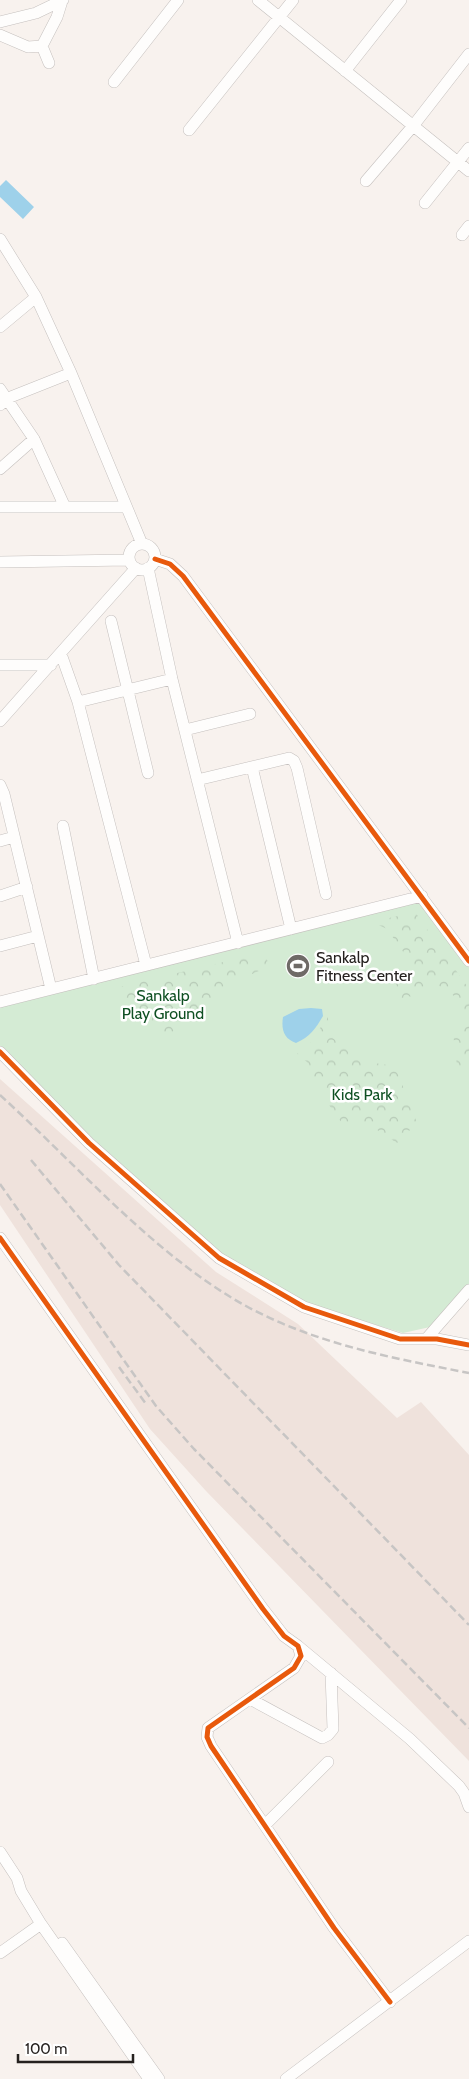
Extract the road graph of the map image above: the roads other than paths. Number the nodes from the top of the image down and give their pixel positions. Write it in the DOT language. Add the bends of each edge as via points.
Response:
graph roads {
  1 [pos="178,0"];
  2 [pos="258,0"];
  3 [pos="293,0"];
  4 [pos="402,0"];
  5 [pos="62,1"];
  6 [pos="279,17"];
  7 [pos="0,22"];
  8 [pos="0,35"];
  9 [pos="42,46"];
  10 [pos="469,54"];
  11 [pos="49,63"];
  12 [pos="345,71"];
  13 [pos="114,82"];
  14 [pos="413,126"];
  15 [pos="189,130"];
  16 [pos="469,148"];
  17 [pos="458,162"];
  18 [pos="469,171"];
  19 [pos="366,181"];
  20 [pos="425,203"];
  21 [pos="1,243"];
  22 [pos="36,297"];
  23 [pos="0,328"];
  24 [pos="71,373"];
  25 [pos="3,397"];
  26 [pos="34,439"];
  27 [pos="0,469"];
  28 [pos="64,505"];
  29 [pos="126,506"];
  30 [pos="0,507"];
  31 [pos="142,544"];
  32 [pos="155,559"];
  33 [pos="0,562"];
  34 [pos="138,565"];
  35 [pos="111,620"];
  36 [pos="61,654"];
  37 [pos="0,665"];
  38 [pos="51,665"];
  39 [pos="172,679"];
  40 [pos="129,690"];
  41 [pos="78,702"];
  42 [pos="250,714"];
  43 [pos="0,721"];
  44 [pos="185,730"];
  45 [pos="252,767"];
  46 [pos="148,773"];
  47 [pos="197,780"];
  48 [pos="0,784"];
  49 [pos="63,826"];
  50 [pos="14,838"];
  51 [pos="0,841"];
  52 [pos="27,887"];
  53 [pos="326,894"];
  54 [pos="0,896"];
  55 [pos="422,896"];
  56 [pos="291,929"];
  57 [pos="38,936"];
  58 [pos="238,943"];
  59 [pos="0,946"];
  60 [pos="469,961"];
  61 [pos="146,966"];
  62 [pos="94,979"];
  63 [pos="51,989"];
  64 [pos="0,1002"];
  65 [pos="0,1052"];
  66 [pos="0,1238"];
  67 [pos="469,1290"];
  68 [pos="427,1338"];
  69 [pos="469,1345"];
  70 [pos="298,1646"];
  71 [pos="331,1673"];
  72 [pos="250,1699"];
  73 [pos="328,1762"];
  74 [pos="469,1806"];
  75 [pos="265,1825"];
  76 [pos="0,1852"];
  77 [pos="17,1878"];
  78 [pos="41,1924"];
  79 [pos="469,1941"];
  80 [pos="0,1953"];
  81 [pos="390,2002"];
  82 [pos="149,2079"];
  83 [pos="159,2079"];
  84 [pos="286,2079"];
  1 -- 13 [label="street"];
  2 -- 6 [label="street"];
  3 -- 6 [label="street"];
  4 -- 12 [label="street"];
  5 -- 7 [label="street"];
  5 -- 9 [label="street"];
  6 -- 12 [label="street"];
  6 -- 15 [label="street"];
  8 -- 9 [label="street" via="28,47"];
  9 -- 11 [label="street"];
  10 -- 14 [label="street"];
  12 -- 14 [label="street"];
  14 -- 17 [label="street"];
  14 -- 19 [label="street"];
  16 -- 17 [label="street"];
  17 -- 18 [label="street"];
  17 -- 20 [label="street"];
  21 -- 22 [label="street"];
  22 -- 23 [label="street"];
  22 -- 24 [label="street"];
  24 -- 25 [label="street"];
  24 -- 29 [label="street"];
  25 -- 26 [label="street"];
  26 -- 27 [label="street"];
  26 -- 28 [label="street"];
  28 -- 29 [label="street"];
  28 -- 30 [label="street"];
  29 -- 31 [label="street"];
  31 -- 32 [label="street" via="152,548"];
  31 -- 34 [label="street" via="132,549"];
  32 -- 34 [label="street" via="152,564"];
  32 -- 55 [label="street" via="170,564 183,576"];
  33 -- 34 [label="street"];
  34 -- 36 [label="street"];
  34 -- 39 [label="street"];
  35 -- 40 [label="street"];
  36 -- 38 [label="street"];
  36 -- 41 [label="street"];
  37 -- 38 [label="street"];
  38 -- 43 [label="street"];
  39 -- 40 [label="street"];
  39 -- 44 [label="street"];
  40 -- 41 [label="street"];
  40 -- 46 [label="street"];
  41 -- 61 [label="street"];
  42 -- 44 [label="street"];
  44 -- 47 [label="street"];
  45 -- 47 [label="street"];
  45 -- 53 [label="street" via="289,758 294,761"];
  45 -- 56 [label="street"];
  47 -- 58 [label="street"];
  48 -- 50 [label="street"];
  49 -- 62 [label="street"];
  50 -- 51 [label="street"];
  50 -- 52 [label="street"];
  52 -- 54 [label="street"];
  52 -- 57 [label="street"];
  55 -- 56 [label="street"];
  55 -- 60 [label="street"];
  56 -- 58 [label="street"];
  57 -- 59 [label="street"];
  57 -- 63 [label="street"];
  58 -- 61 [label="street"];
  61 -- 62 [label="street"];
  62 -- 63 [label="street"];
  63 -- 64 [label="street"];
  65 -- 68 [label="street" via="89,1142 219,1258 304,1307 400,1339"];
  66 -- 70 [label="street" via="263,1609 284,1636"];
  67 -- 68 [label="street"];
  68 -- 69 [label="street"];
  70 -- 71 [label="street"];
  70 -- 72 [label="street" via="300,1656 294,1668"];
  71 -- 72 [label="street" via="333,1728 322,1738"];
  71 -- 74 [label="street" via="410,1739 464,1793"];
  72 -- 75 [label="street" via="208,1728 207,1736 210,1746"];
  73 -- 75 [label="street"];
  75 -- 81 [label="street" via="334,1928"];
  76 -- 77 [label="street"];
  77 -- 78 [label="street"];
  77 -- 83 [label="street"];
  78 -- 80 [label="street"];
  78 -- 82 [label="street"];
  79 -- 81 [label="street"];
  81 -- 84 [label="street"];
}
